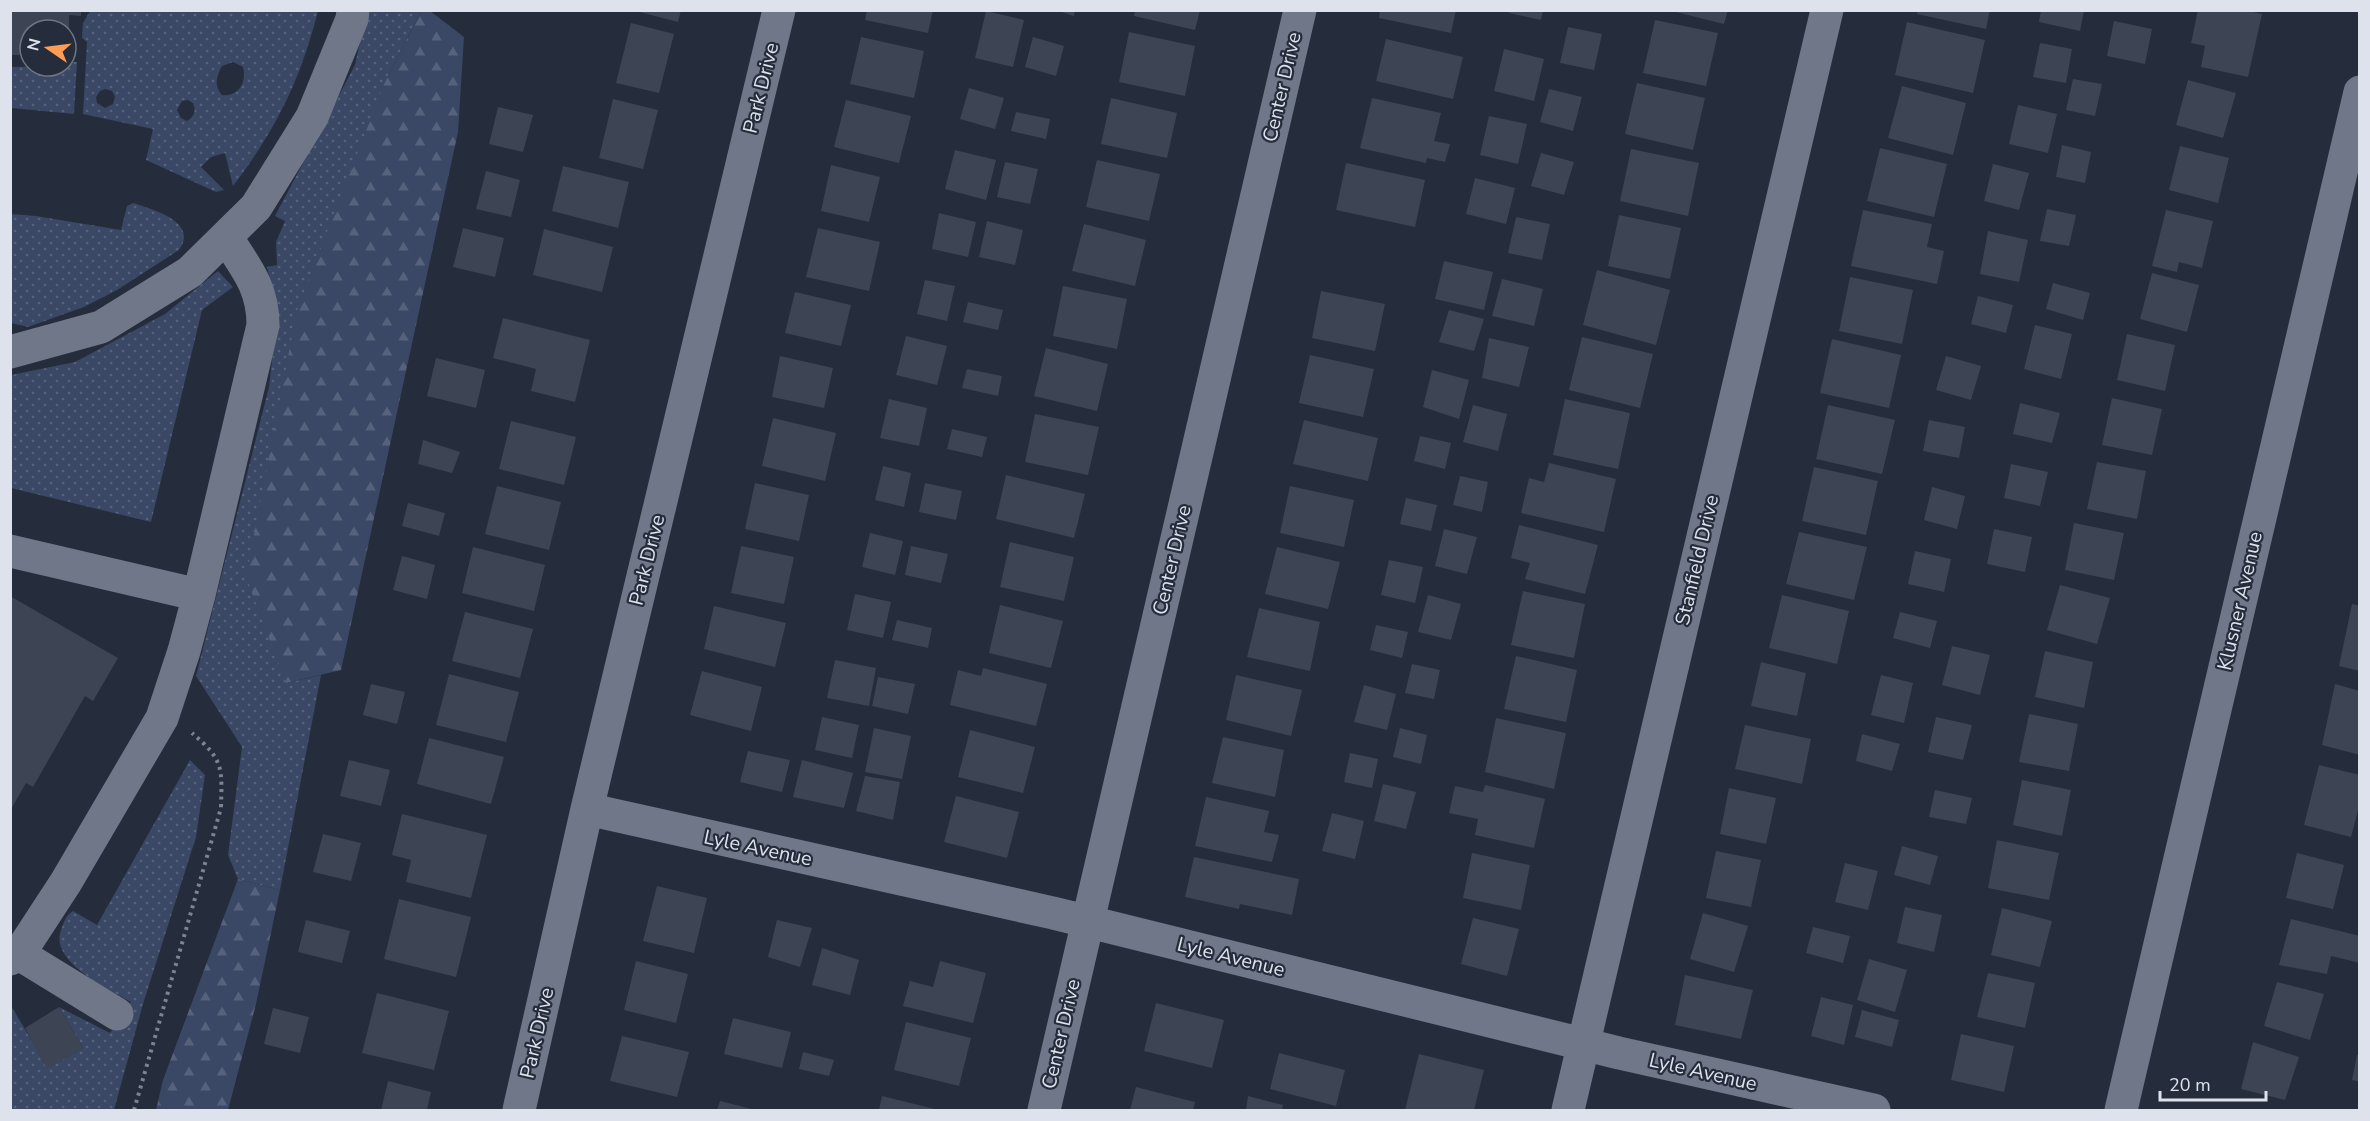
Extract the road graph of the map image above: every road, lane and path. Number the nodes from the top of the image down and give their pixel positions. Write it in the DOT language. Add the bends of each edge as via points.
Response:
graph roads {
  1 [pos="353,10"];
  2 [pos="779,10"];
  3 [pos="1300,10"];
  4 [pos="1827,10"];
  5 [pos="2360,92"];
  6 [pos="226,237"];
  7 [pos="10,352"];
  8 [pos="10,551"];
  9 [pos="199,595"];
  10 [pos="164,711"];
  11 [pos="587,809"];
  12 [pos="1087,921"];
  13 [pos="15,956"];
  14 [pos="117,1014"];
  15 [pos="1584,1044"];
  16 [pos="134,1110"];
  17 [pos="519,1110"];
  18 [pos="1044,1110"];
  19 [pos="1568,1110"];
  20 [pos="1874,1110"];
  21 [pos="2121,1110"];
  1 -- 6 [label="street" via="312,117 256,207"];
  2 -- 11 [label="street, Park Drive"];
  3 -- 12 [label="street, Center Drive"];
  4 -- 15 [label="street, Stanfield Drive"];
  5 -- 21 [label="street, Klusner Avenue"];
  6 -- 7 [label="street" via="190,272 101,327"];
  6 -- 9 [label="street" via="257,286 263,325"];
  8 -- 9 [label="street"];
  9 -- 10 [label="street"];
  10 -- 13 [label="street" via="66,882"];
  10 -- 16 [label="path" via="215,755 221,767 221,808"];
  11 -- 12 [label="street, Lyle Avenue"];
  11 -- 17 [label="street, Park Drive"];
  12 -- 15 [label="street, Lyle Avenue"];
  12 -- 18 [label="street, Center Drive"];
  13 -- 14 [label="street"];
  15 -- 19 [label="street, Stanfield Drive"];
  15 -- 20 [label="street, Lyle Avenue"];
}
